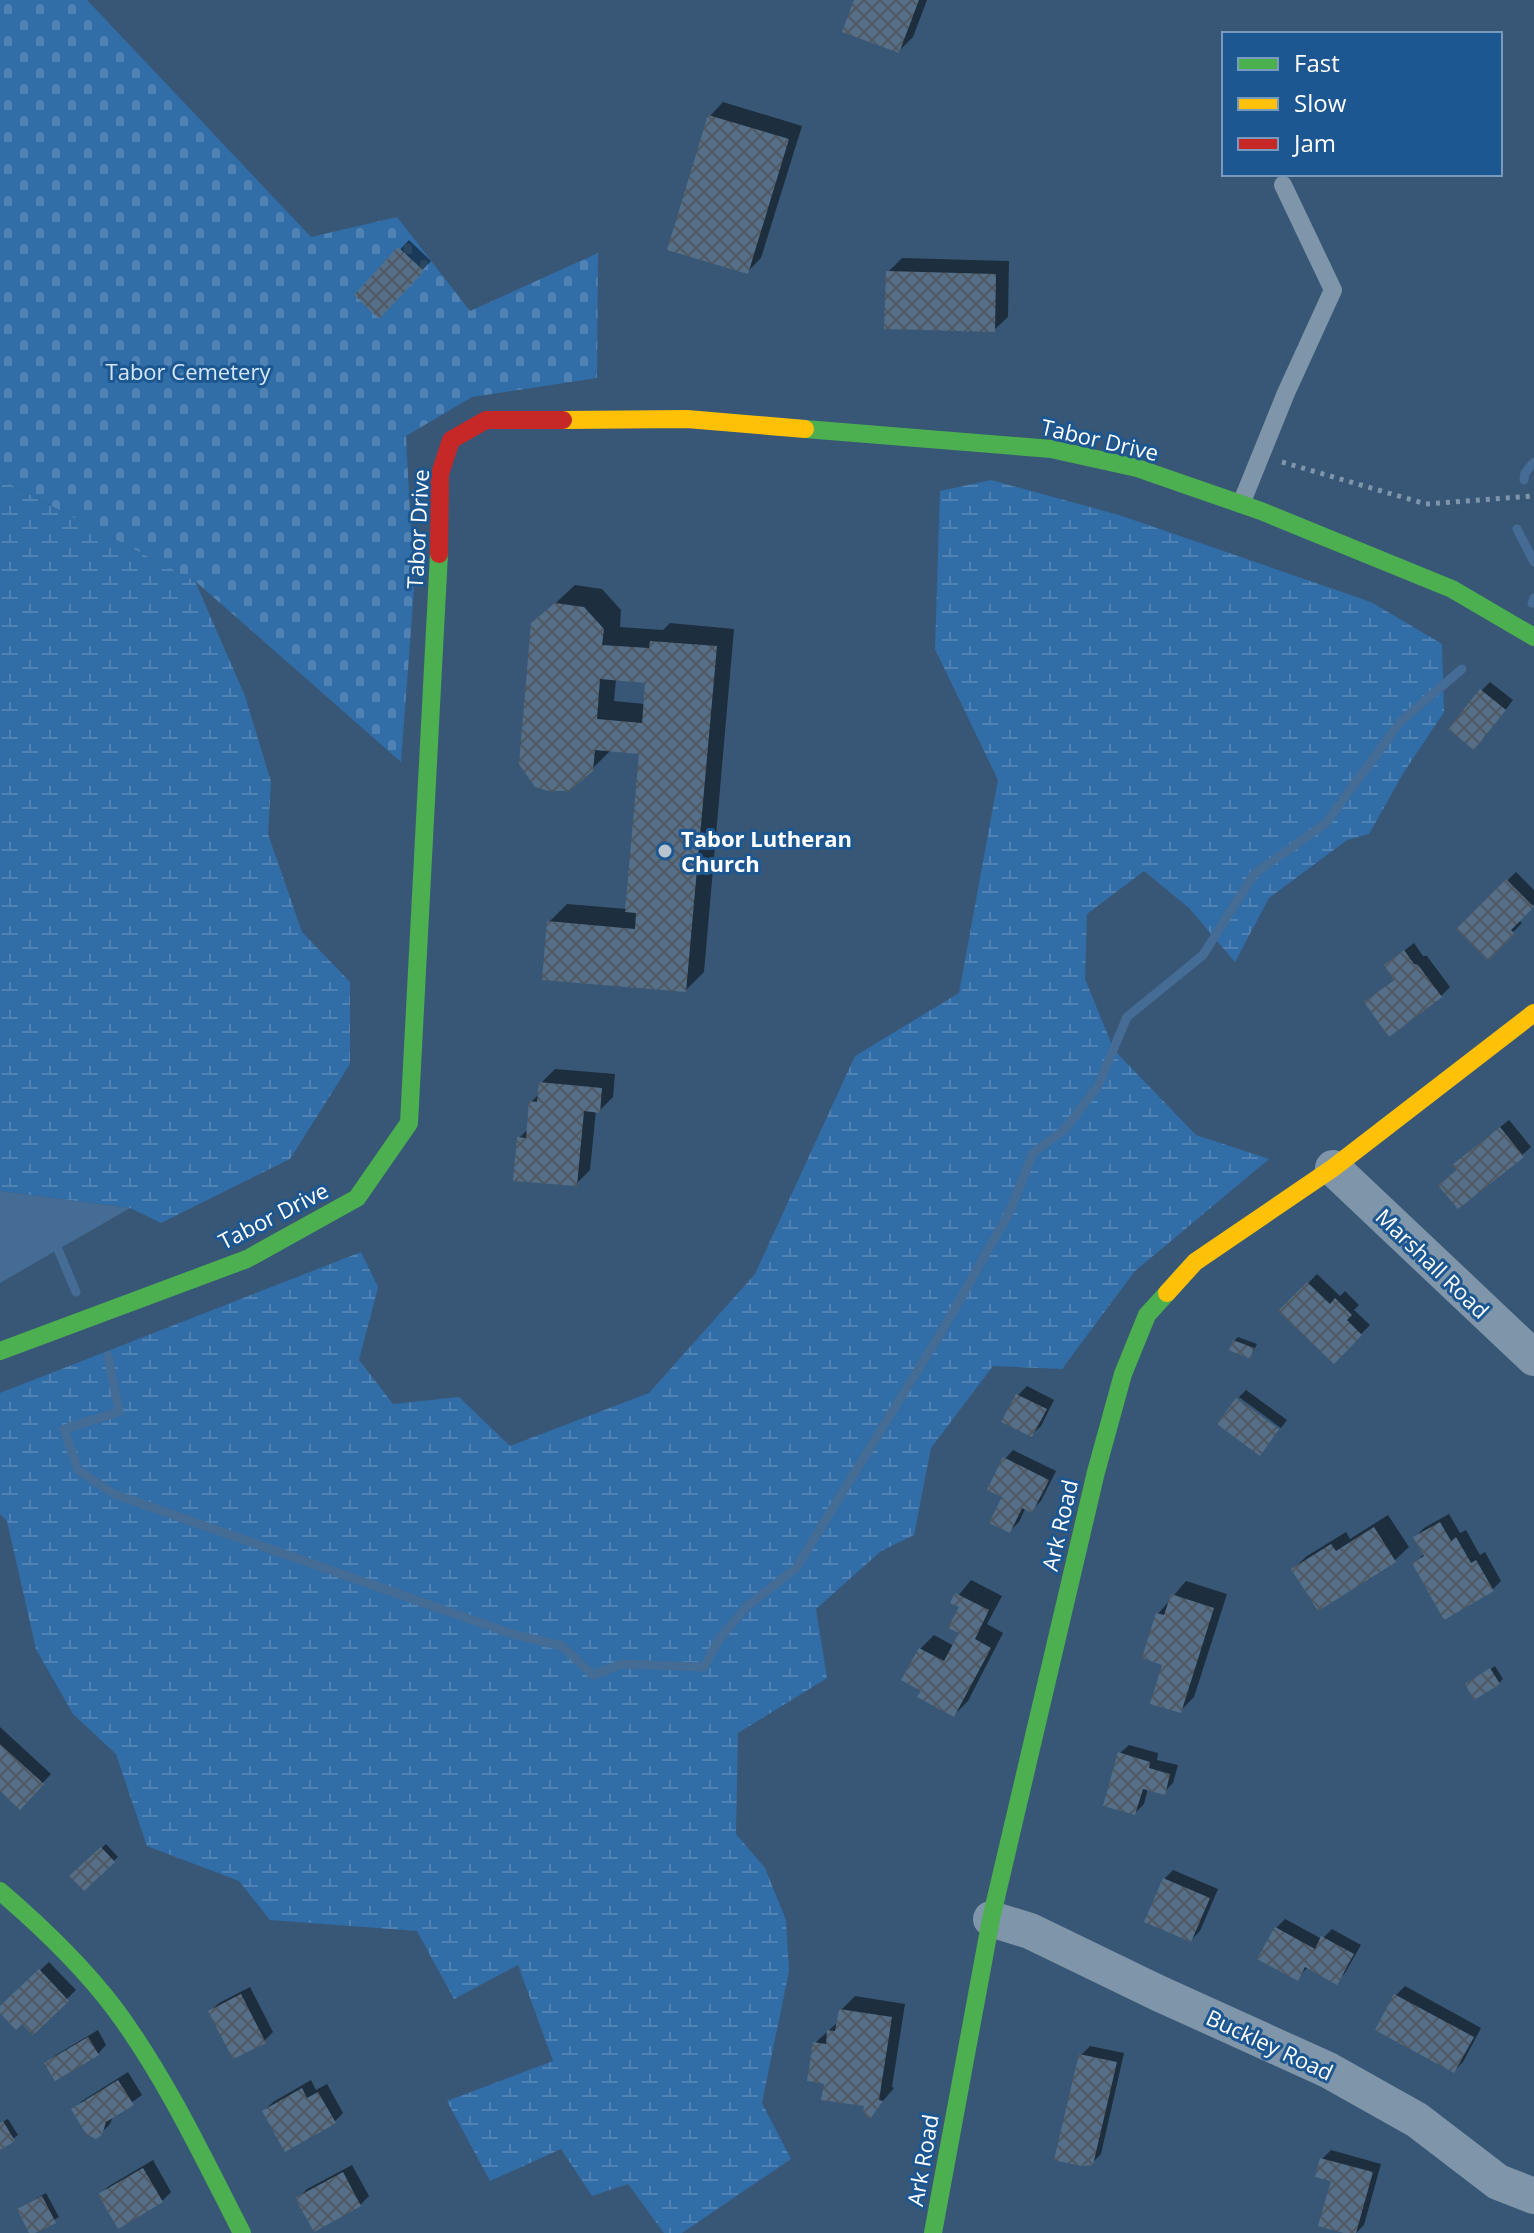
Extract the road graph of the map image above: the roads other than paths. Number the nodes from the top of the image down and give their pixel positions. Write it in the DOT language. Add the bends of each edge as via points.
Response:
graph roads {
  1 [pos="1283,185"];
  2 [pos="1241,504"];
  3 [pos="1534,637"];
  4 [pos="1534,1013"];
  5 [pos="1333,1168"];
  6 [pos="0,1351"];
  7 [pos="1534,1358"];
  8 [pos="0,1891"];
  9 [pos="991,1919"];
  10 [pos="1534,2196"];
  11 [pos="242,2233"];
  12 [pos="933,2233"];
  1 -- 2 [label="lane" via="1333,290"];
  2 -- 3 [label="street, Tabor Drive" via="1452,589"];
  2 -- 6 [label="street, Tabor Drive" via="1137,468 1051,449 866,433 687,419 486,420 451,440 440,474 438,607 409,1123 357,1198 247,1259"];
  4 -- 5 [label="street, Ark Road"];
  5 -- 7 [label="street, Marshall Road"];
  5 -- 9 [label="street, Ark Road" via="1195,1262 1147,1315 1138,1333 1096,1472"];
  8 -- 11 [label="street" via="74,1960 115,2010 174,2105"];
  9 -- 10 [label="street, Buckley Road" via="1030,1931 1328,2070 1417,2120 1498,2182"];
  9 -- 12 [label="street, Ark Road"];
}
